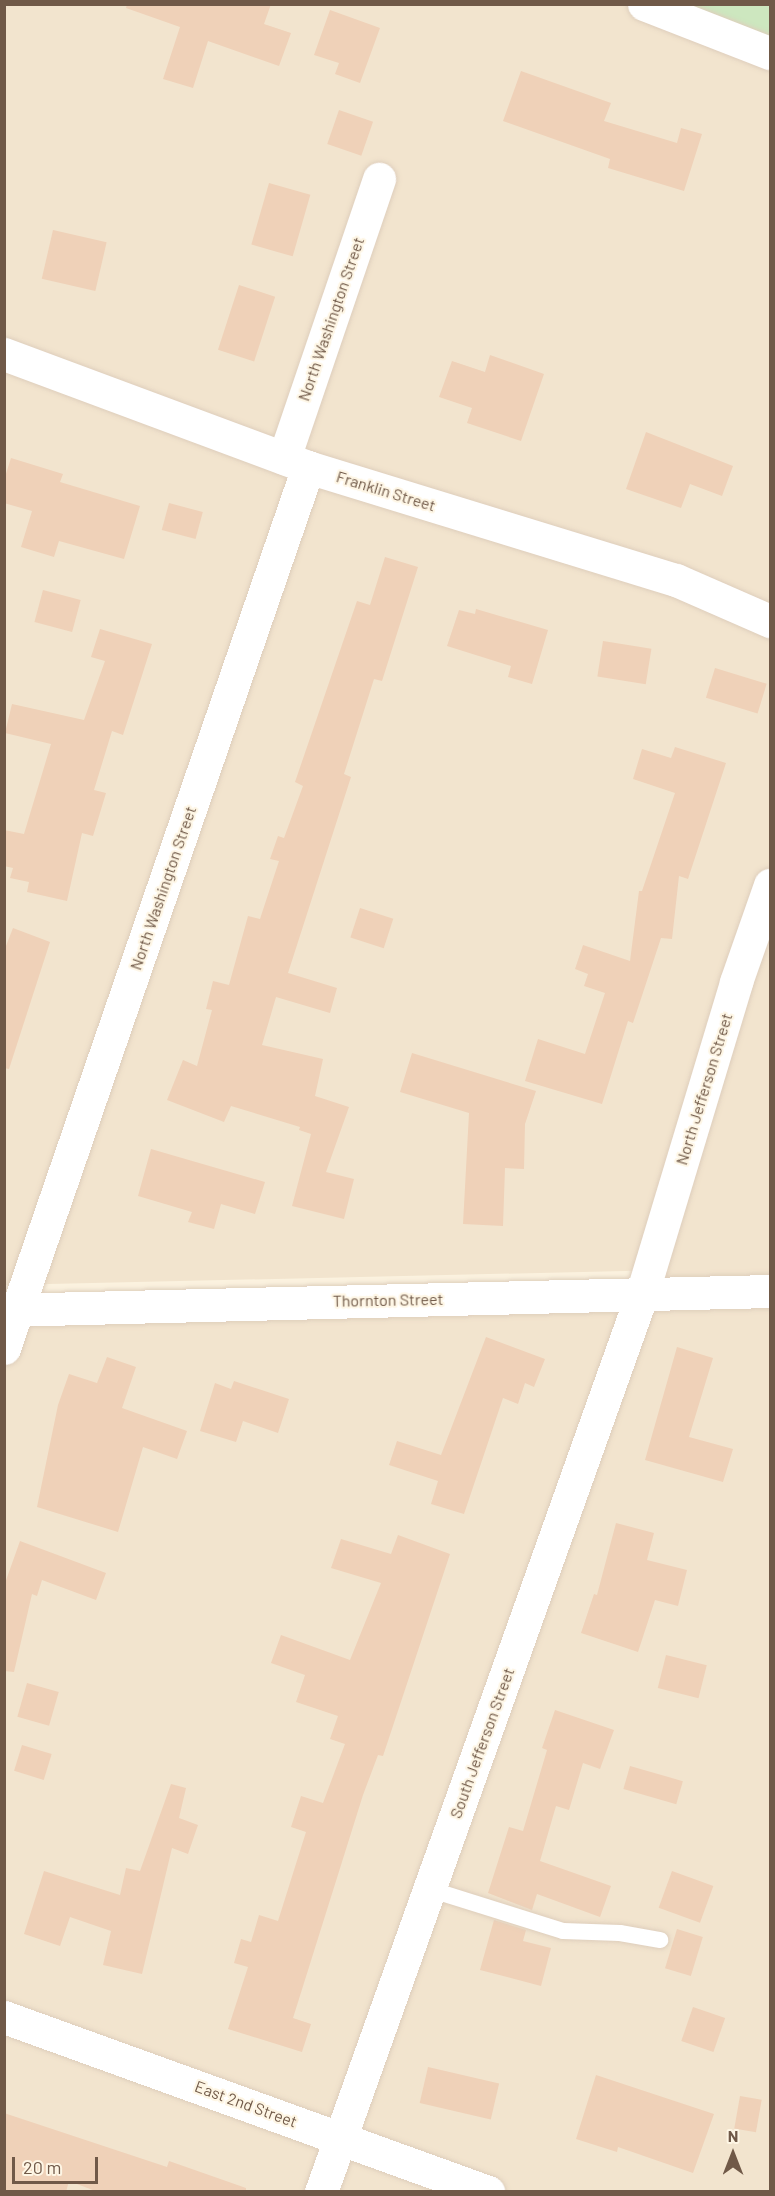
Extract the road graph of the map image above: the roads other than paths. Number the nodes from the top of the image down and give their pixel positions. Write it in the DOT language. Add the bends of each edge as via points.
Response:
graph roads {
  1 [pos="644,4"];
  2 [pos="771,53"];
  3 [pos="379,179"];
  4 [pos="4,354"];
  5 [pos="296,463"];
  6 [pos="771,621"];
  7 [pos="771,885"];
  8 [pos="771,1291"];
  9 [pos="642,1294"];
  10 [pos="11,1310"];
  11 [pos="4,1348"];
  12 [pos="429,1889"];
  13 [pos="660,1940"];
  14 [pos="4,2018"];
  15 [pos="341,2138"];
  16 [pos="321,2192"];
  17 [pos="488,2192"];
  1 -- 2 [label="street"];
  3 -- 5 [label="street, North Washington Street"];
  4 -- 5 [label="street, Franklin Street"];
  5 -- 6 [label="street, Franklin Street" via="676,580"];
  5 -- 10 [label="street, North Washington Street"];
  7 -- 9 [label="street, North Jefferson Street" via="736,982"];
  8 -- 9 [label="street, Thornton Street"];
  9 -- 10 [label="street, Thornton Street"];
  9 -- 12 [label="street, South Jefferson Street"];
  10 -- 11 [label="street, North Washington Street"];
  12 -- 13 [label="lane" via="563,1931 630,1934"];
  12 -- 15 [label="street, South Jefferson Street"];
  14 -- 15 [label="street, East 2nd Street"];
  15 -- 16 [label="street, South Jefferson Street"];
  15 -- 17 [label="street, East 2nd Street"];
}
